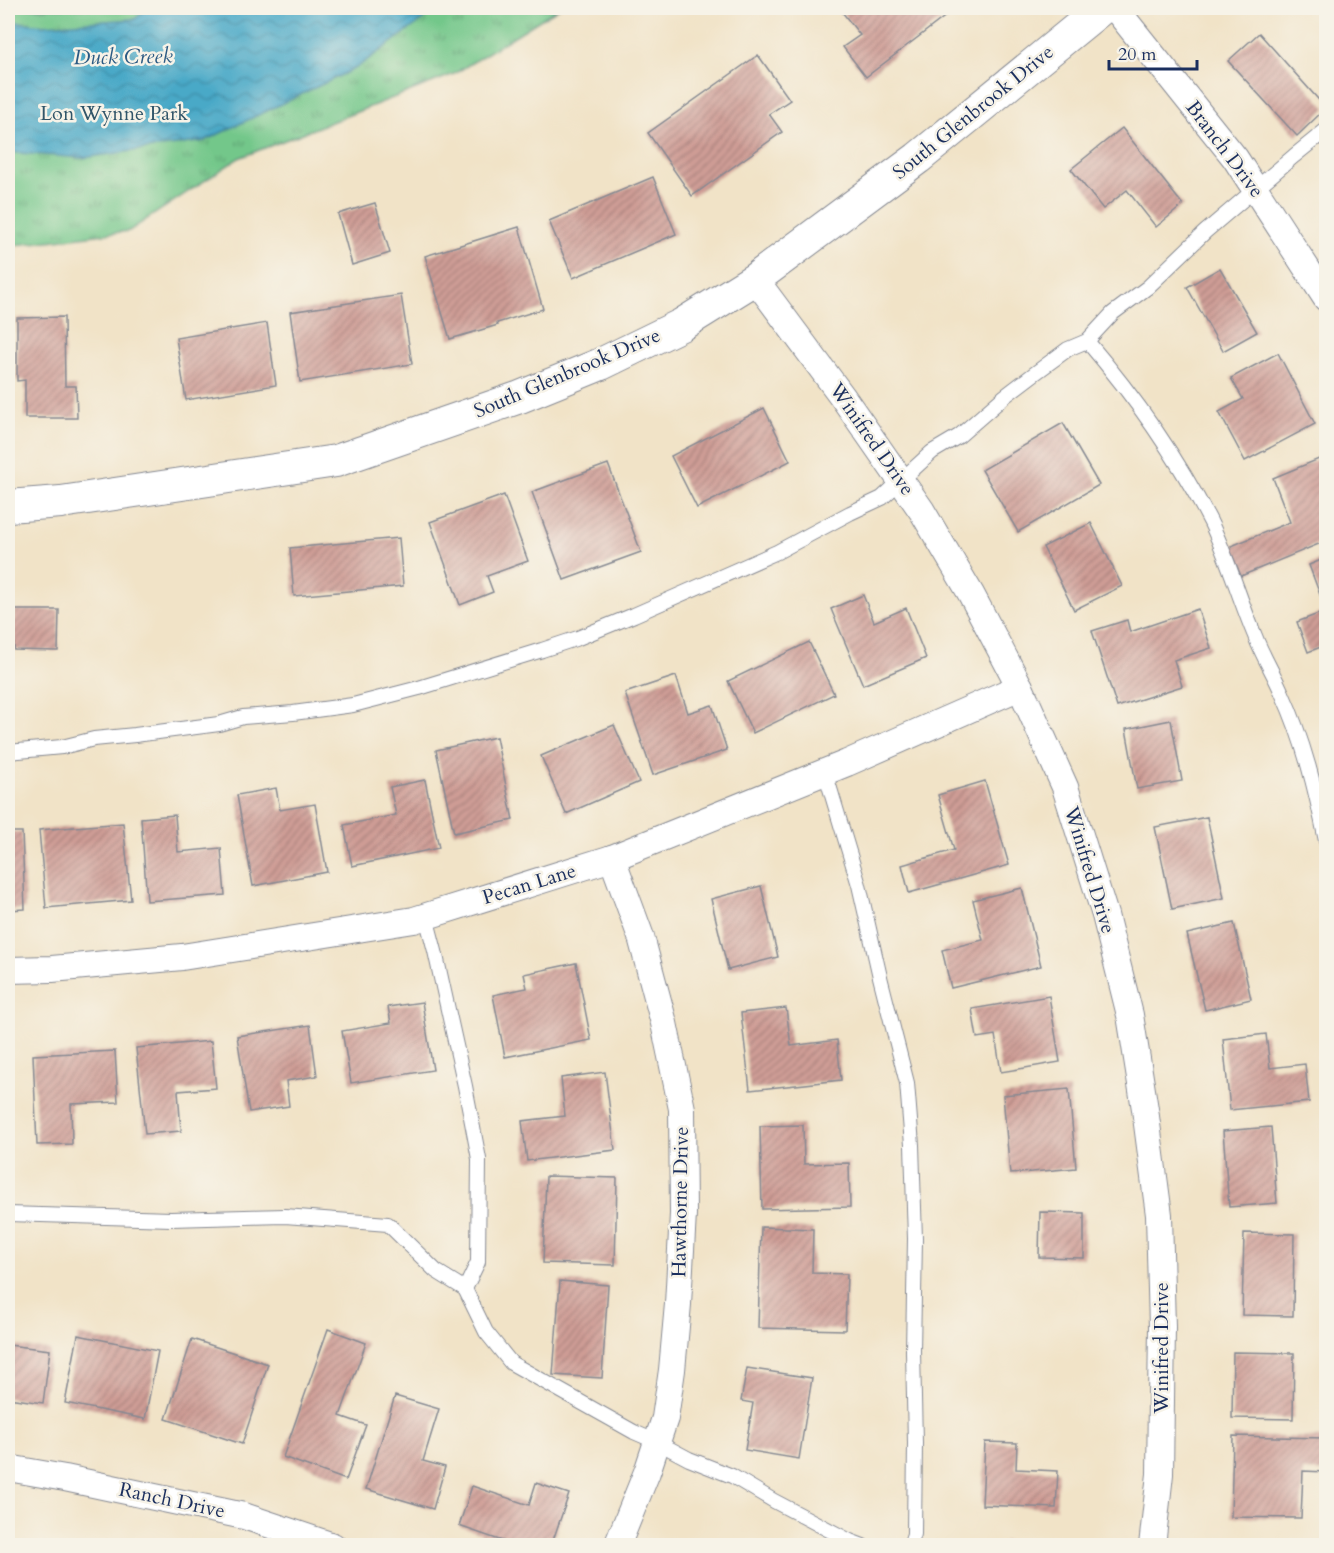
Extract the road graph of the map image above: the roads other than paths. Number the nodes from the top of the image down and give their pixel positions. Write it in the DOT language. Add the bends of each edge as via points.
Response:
graph roads {
  1 [pos="1102,8"];
  2 [pos="1115,8"];
  3 [pos="1326,130"];
  4 [pos="1255,188"];
  5 [pos="755,279"];
  6 [pos="1326,298"];
  7 [pos="1086,341"];
  8 [pos="901,480"];
  9 [pos="8,506"];
  10 [pos="1020,687"];
  11 [pos="8,752"];
  12 [pos="825,772"];
  13 [pos="1326,841"];
  14 [pos="612,858"];
  15 [pos="426,917"];
  16 [pos="8,970"];
  17 [pos="8,1214"];
  18 [pos="465,1289"];
  19 [pos="657,1442"];
  20 [pos="8,1468"];
  21 [pos="333,1545"];
  22 [pos="617,1545"];
  23 [pos="863,1545"];
  24 [pos="910,1545"];
  25 [pos="1152,1545"];
  1 -- 5 [label="street, South Glenbrook Drive" via="918,158"];
  2 -- 4 [label="street, Branch Drive"];
  3 -- 4 [label="lane"];
  4 -- 6 [label="street, Branch Drive"];
  4 -- 7 [label="lane"];
  5 -- 8 [label="street, Winifred Drive"];
  5 -- 9 [label="street, South Glenbrook Drive" via="681,326 601,364 520,397 336,461 61,502"];
  7 -- 8 [label="lane" via="1034,374"];
  7 -- 13 [label="lane" via="1158,434 1210,523 1306,754"];
  8 -- 10 [label="street, Winifred Drive" via="971,594"];
  8 -- 11 [label="lane" via="882,498 718,579 578,638 419,688 353,705"];
  10 -- 12 [label="street, Pecan Lane"];
  10 -- 25 [label="street, Winifred Drive" via="1065,787 1105,915 1130,1015 1145,1109 1159,1215 1162,1327 1160,1474"];
  12 -- 14 [label="street, Pecan Lane"];
  12 -- 24 [label="lane" via="859,885 907,1083 915,1239 914,1534"];
  14 -- 15 [label="street, Pecan Lane"];
  14 -- 19 [label="street, Hawthorne Drive" via="641,937 682,1109 683,1214 678,1305 672,1370"];
  15 -- 16 [label="street, Pecan Lane" via="183,957"];
  15 -- 18 [label="lane" via="479,1159 478,1262"];
  17 -- 18 [label="lane" via="171,1219 285,1216 388,1224 436,1271"];
  18 -- 19 [label="lane" via="486,1332 511,1363"];
  19 -- 22 [label="street, Hawthorne Drive"];
  19 -- 23 [label="lane" via="732,1476"];
  20 -- 21 [label="street, Ranch Drive" via="244,1516"];
}
